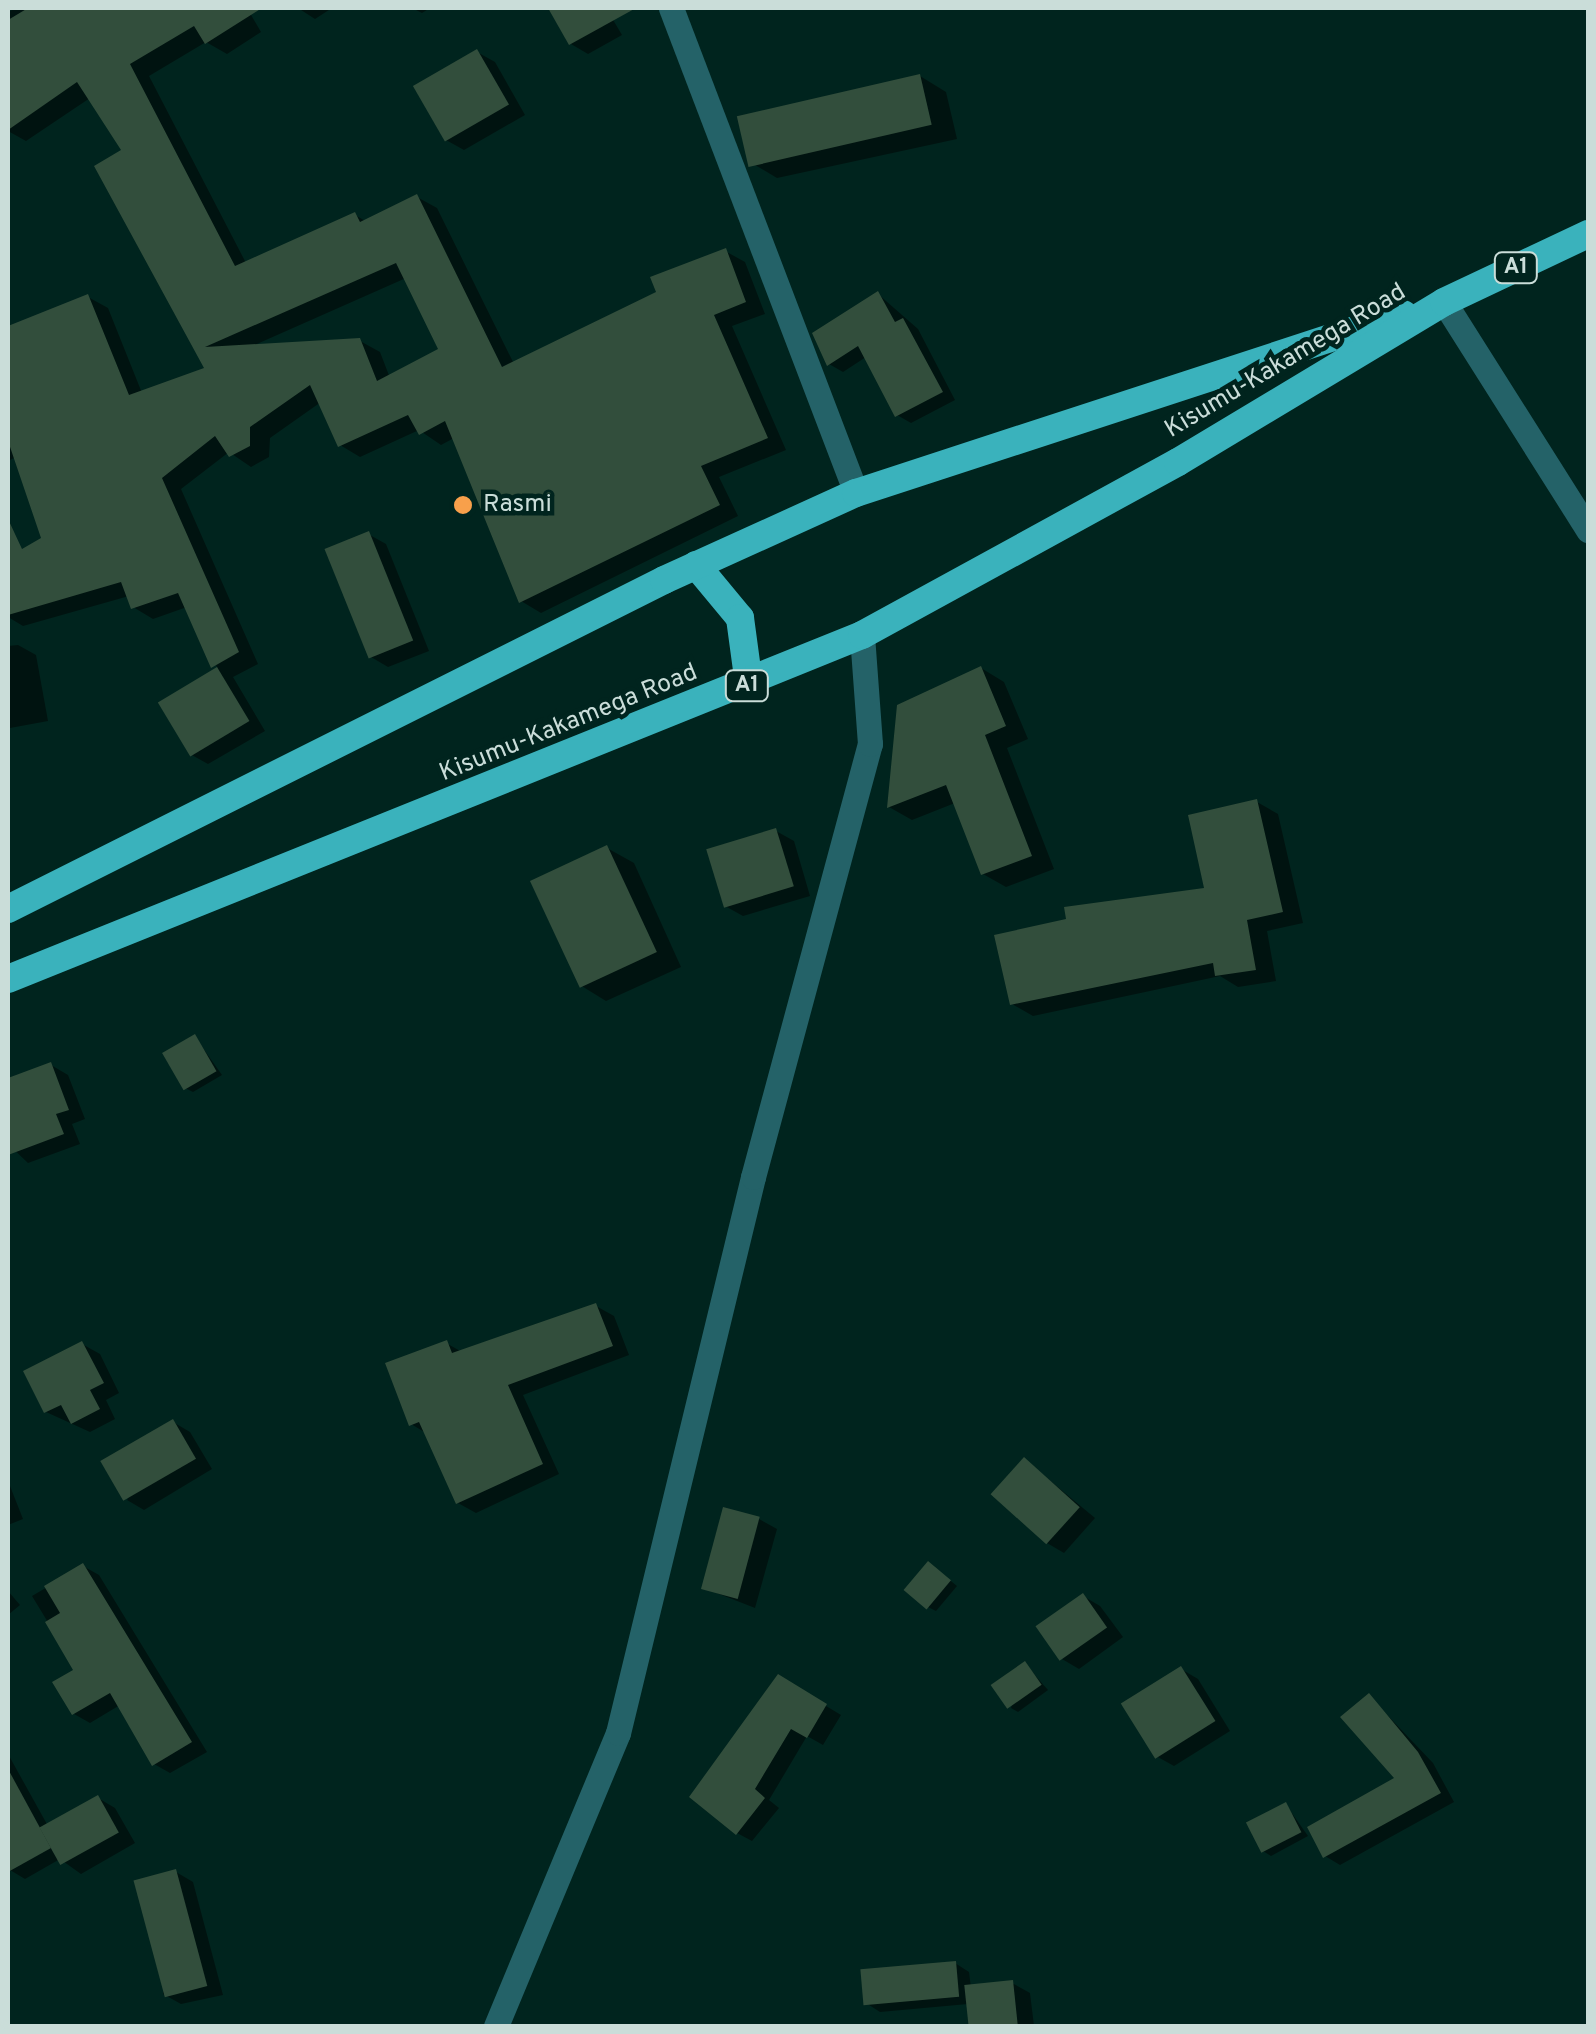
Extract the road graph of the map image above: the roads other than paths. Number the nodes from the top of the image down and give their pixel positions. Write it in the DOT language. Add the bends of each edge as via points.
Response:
graph roads {
  1 [pos="671,8"];
  2 [pos="1588,234"];
  3 [pos="1444,302"];
  4 [pos="856,493"];
  5 [pos="1588,530"];
  6 [pos="696,565"];
  7 [pos="862,635"];
  8 [pos="749,685"];
  9 [pos="8,909"];
  10 [pos="8,979"];
  11 [pos="496,2026"];
  1 -- 4 [label="street"];
  2 -- 3 [label="highway, Kisumu-Kakamega Road / A1"];
  3 -- 4 [label="highway, Kisumu-Kakamega Road / A1"];
  3 -- 5 [label="street"];
  3 -- 7 [label="highway, Kisumu-Kakamega Road / A1" via="1178,462"];
  4 -- 6 [label="highway, Kisumu-Kakamega Road / A1"];
  6 -- 8 [label="highway" via="740,618"];
  6 -- 9 [label="highway, Kisumu-Kakamega Road / A1"];
  7 -- 8 [label="highway, Kisumu-Kakamega Road / A1"];
  7 -- 11 [label="street" via="870,744 753,1177 618,1733"];
  8 -- 10 [label="highway, Kisumu-Kakamega Road / A1"];
}
